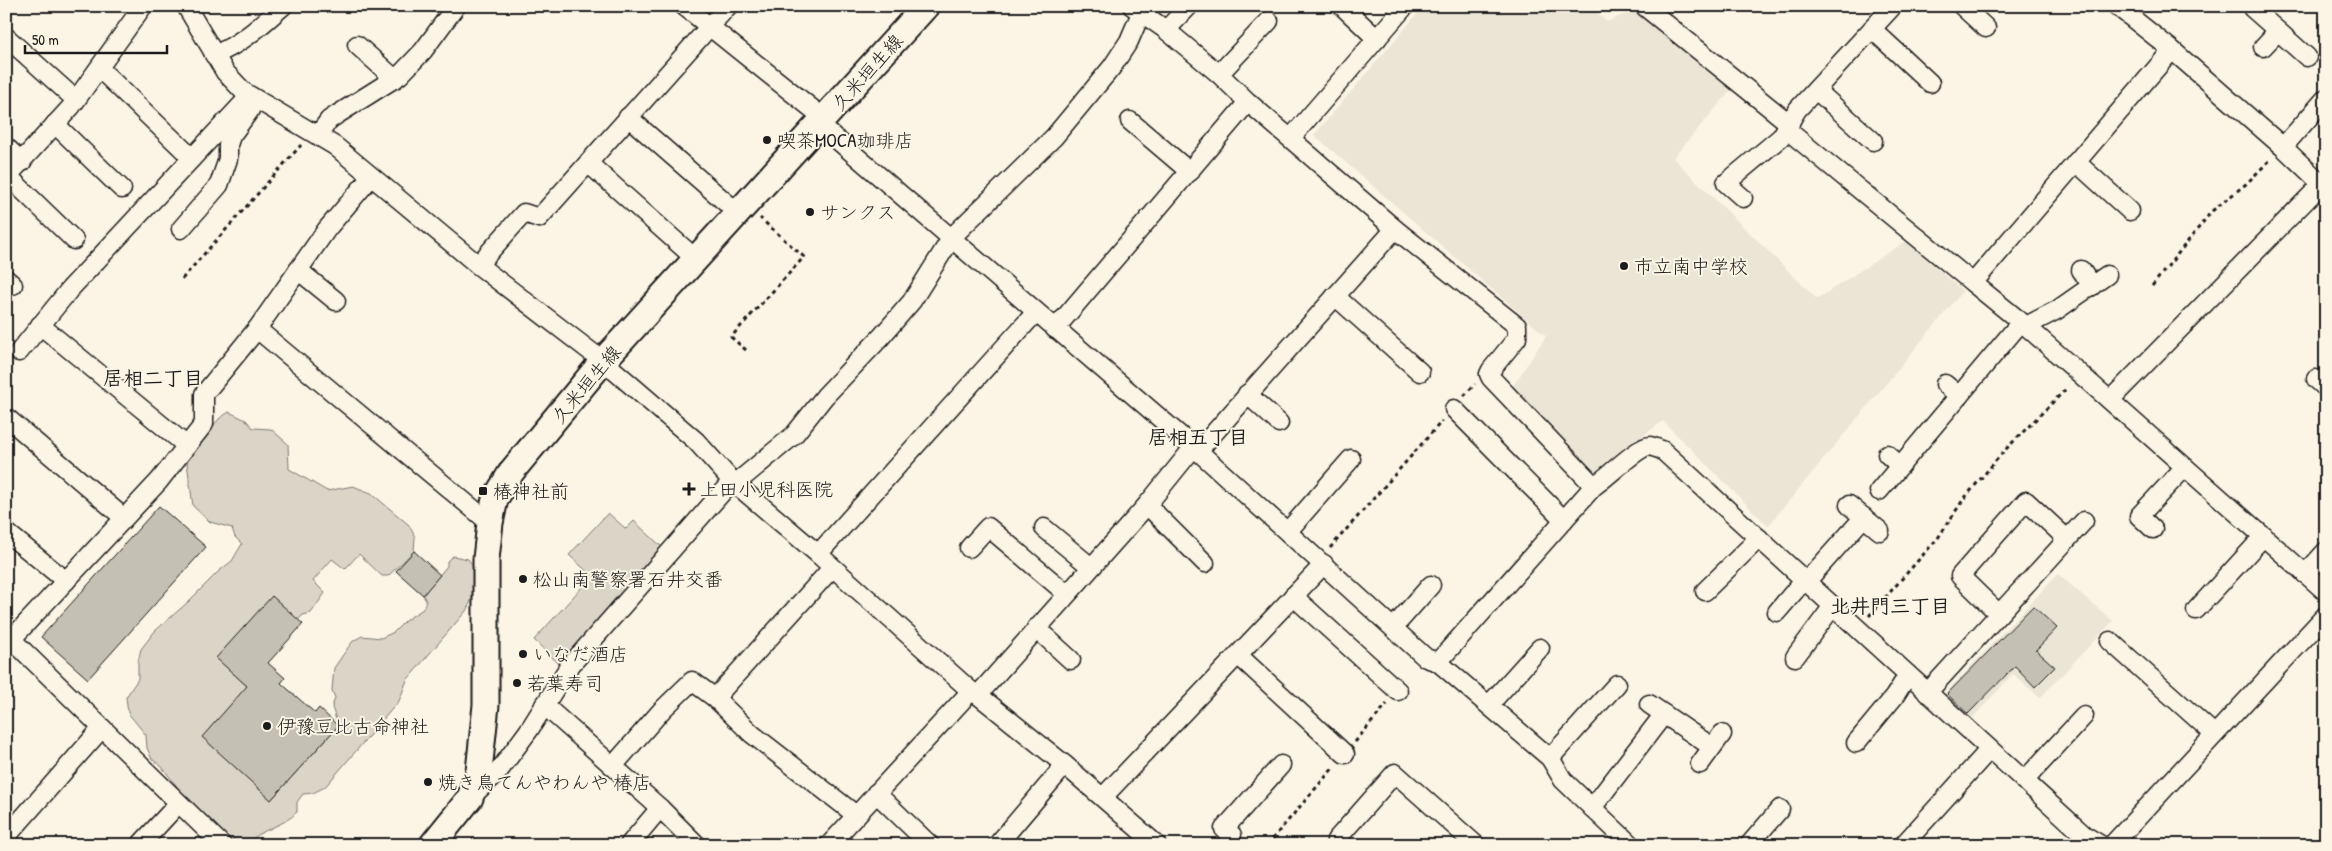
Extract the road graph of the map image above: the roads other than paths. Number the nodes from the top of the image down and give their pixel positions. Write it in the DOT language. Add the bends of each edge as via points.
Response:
graph roads {
  1 [pos="143,6"];
  2 [pos="186,6"];
  3 [pos="456,6"];
  4 [pos="684,6"];
  5 [pos="728,6"];
  6 [pos="926,6"];
  7 [pos="1189,6"];
  8 [pos="1342,6"];
  9 [pos="1405,6"];
  10 [pos="1644,6"];
  11 [pos="1893,6"];
  12 [pos="1962,6"];
  13 [pos="2254,6"];
  14 [pos="277,8"];
  15 [pos="2123,8"];
  16 [pos="1137,10"];
  17 [pos="1269,21"];
  18 [pos="709,26"];
  19 [pos="1986,28"];
  20 [pos="1872,29"];
  21 [pos="1166,30"];
  22 [pos="2278,31"];
  23 [pos="6,37"];
  24 [pos="1377,39"];
  25 [pos="357,45"];
  26 [pos="2263,48"];
  27 [pos="2172,50"];
  28 [pos="214,55"];
  29 [pos="2306,57"];
  30 [pos="100,69"];
  31 [pos="1219,74"];
  32 [pos="395,79"];
  33 [pos="1930,83"];
  34 [pos="1816,90"];
  35 [pos="254,98"];
  36 [pos="2326,98"];
  37 [pos="76,100"];
  38 [pos="1248,102"];
  39 [pos="628,117"];
  40 [pos="1130,121"];
  41 [pos="823,122"];
  42 [pos="55,124"];
  43 [pos="1788,126"];
  44 [pos="315,133"];
  45 [pos="1292,138"];
  46 [pos="1873,141"];
  47 [pos="2283,147"];
  48 [pos="6,148"];
  49 [pos="192,158"];
  50 [pos="22,162"];
  51 [pos="2076,162"];
  52 [pos="588,163"];
  53 [pos="1190,172"];
  54 [pos="7,177"];
  55 [pos="371,177"];
  56 [pos="2324,186"];
  57 [pos="122,189"];
  58 [pos="1743,198"];
  59 [pos="742,210"];
  60 [pos="2130,211"];
  61 [pos="180,229"];
  62 [pos="1395,229"];
  63 [pos="952,237"];
  64 [pos="74,240"];
  65 [pos="697,260"];
  66 [pos="478,265"];
  67 [pos="298,270"];
  68 [pos="2081,270"];
  69 [pos="2108,274"];
  70 [pos="1973,283"];
  71 [pos="2092,286"];
  72 [pos="1335,296"];
  73 [pos="336,301"];
  74 [pos="1036,312"];
  75 [pos="2023,324"];
  76 [pos="40,325"];
  77 [pos="257,329"];
  78 [pos="1055,329"];
  79 [pos="19,352"];
  80 [pos="603,361"];
  81 [pos="1420,372"];
  82 [pos="1945,384"];
  83 [pos="1247,394"];
  84 [pos="1959,396"];
  85 [pos="2110,400"];
  86 [pos="1454,408"];
  87 [pos="6,417"];
  88 [pos="1279,423"];
  89 [pos="187,446"];
  90 [pos="1196,450"];
  91 [pos="1887,454"];
  92 [pos="1351,459"];
  93 [pos="1900,466"];
  94 [pos="2185,467"];
  95 [pos="734,482"];
  96 [pos="1594,486"];
  97 [pos="1879,491"];
  98 [pos="1146,505"];
  99 [pos="1849,505"];
  100 [pos="1864,517"];
  101 [pos="124,518"];
  102 [pos="1564,520"];
  103 [pos="2084,521"];
  104 [pos="490,523"];
  105 [pos="1044,528"];
  106 [pos="2153,529"];
  107 [pos="1288,531"];
  108 [pos="1880,531"];
  109 [pos="6,532"];
  110 [pos="2264,536"];
  111 [pos="1759,538"];
  112 [pos="2067,539"];
  113 [pos="968,548"];
  114 [pos="2326,551"];
  115 [pos="818,554"];
  116 [pos="1322,562"];
  117 [pos="1205,563"];
  118 [pos="1091,567"];
  119 [pos="832,568"];
  120 [pos="2305,574"];
  121 [pos="66,581"];
  122 [pos="1805,581"];
  123 [pos="1431,585"];
  124 [pos="1705,591"];
  125 [pos="2326,592"];
  126 [pos="1067,594"];
  127 [pos="1293,596"];
  128 [pos="1833,606"];
  129 [pos="2196,610"];
  130 [pos="1777,612"];
  131 [pos="1999,614"];
  132 [pos="2326,615"];
  133 [pos="1036,628"];
  134 [pos="1393,628"];
  135 [pos="8,639"];
  136 [pos="2110,641"];
  137 [pos="1540,648"];
  138 [pos="1238,655"];
  139 [pos="1795,657"];
  140 [pos="1071,660"];
  141 [pos="1438,662"];
  142 [pos="1908,675"];
  143 [pos="1617,684"];
  144 [pos="1398,691"];
  145 [pos="974,693"];
  146 [pos="1927,693"];
  147 [pos="715,698"];
  148 [pos="1649,704"];
  149 [pos="544,705"];
  150 [pos="1489,705"];
  151 [pos="1664,714"];
  152 [pos="2084,716"];
  153 [pos="102,728"];
  154 [pos="2214,734"];
  155 [pos="1856,743"];
  156 [pos="1989,750"];
  157 [pos="1345,754"];
  158 [pos="1550,758"];
  159 [pos="1700,764"];
  160 [pos="1065,765"];
  161 [pos="1280,765"];
  162 [pos="613,766"];
  163 [pos="2024,781"];
  164 [pos="876,793"];
  165 [pos="1103,797"];
  166 [pos="470,798"];
  167 [pos="179,803"];
  168 [pos="660,808"];
  169 [pos="1592,808"];
  170 [pos="1780,809"];
  171 [pos="856,815"];
  172 [pos="6,837"];
  173 [pos="140,845"];
  174 [pos="222,845"];
  175 [pos="432,845"];
  176 [pos="629,845"];
  177 [pos="697,845"];
  178 [pos="829,845"];
  179 [pos="930,845"];
  180 [pos="997,845"];
  181 [pos="1157,845"];
  182 [pos="1226,845"];
  183 [pos="1342,845"];
  184 [pos="1476,845"];
  185 [pos="1631,845"];
  186 [pos="1749,845"];
  187 [pos="1902,845"];
  188 [pos="2101,845"];
  189 [pos="2112,845"];
  1 -- 30 [label="street"];
  2 -- 28 [label="street"];
  3 -- 32 [label="street" via="411,65"];
  4 -- 18 [label="street"];
  5 -- 18 [label="street"];
  6 -- 41 [label="main road, 久米垣生線"];
  7 -- 21 [label="street"];
  8 -- 24 [label="street"];
  9 -- 24 [label="street"];
  10 -- 43 [label="street"];
  11 -- 20 [label="street"];
  12 -- 19 [label="street"];
  13 -- 22 [label="street" via="2252,8"];
  14 -- 28 [label="street" via="248,37"];
  15 -- 27 [label="street"];
  16 -- 21 [label="street"];
  16 -- 63 [label="street" via="1129,40 1112,67 1054,137"];
  17 -- 31 [label="street"];
  18 -- 39 [label="street"];
  18 -- 41 [label="street"];
  20 -- 33 [label="street"];
  20 -- 34 [label="street"];
  21 -- 31 [label="street"];
  22 -- 26 [label="street"];
  22 -- 29 [label="street"];
  23 -- 37 [label="street"];
  24 -- 45 [label="street"];
  25 -- 32 [label="street"];
  27 -- 47 [label="street"];
  27 -- 51 [label="street"];
  28 -- 35 [label="street" via="225,72"];
  30 -- 37 [label="street"];
  30 -- 49 [label="street"];
  31 -- 38 [label="street"];
  32 -- 44 [label="street" via="338,114"];
  34 -- 43 [label="street"];
  34 -- 46 [label="street"];
  35 -- 44 [label="street"];
  35 -- 49 [label="street"];
  35 -- 61 [label="street" via="231,136 228,159 219,185"];
  36 -- 47 [label="street"];
  37 -- 42 [label="street"];
  38 -- 45 [label="street"];
  38 -- 53 [label="street"];
  39 -- 52 [label="street"];
  39 -- 59 [label="street"];
  40 -- 53 [label="street"];
  41 -- 59 [label="main road, 久米垣生線"];
  41 -- 63 [label="street"];
  42 -- 50 [label="street"];
  42 -- 57 [label="street"];
  43 -- 58 [label="street" via="1780,137 1726,183"];
  43 -- 70 [label="street"];
  44 -- 55 [label="street"];
  45 -- 62 [label="street"];
  47 -- 56 [label="street"];
  48 -- 50 [label="street"];
  49 -- 76 [label="street"];
  50 -- 54 [label="street"];
  51 -- 60 [label="street"];
  51 -- 70 [label="street"];
  52 -- 65 [label="street"];
  52 -- 66 [label="street" via="539,218 524,213"];
  53 -- 78 [label="street"];
  54 -- 64 [label="street"];
  55 -- 66 [label="street"];
  55 -- 67 [label="street" via="327,228"];
  56 -- 85 [label="street"];
  59 -- 65 [label="main road, 久米垣生線"];
  62 -- 72 [label="street"];
  62 -- 96 [label="street" via="1517,326 1517,338 1489,374"];
  63 -- 74 [label="street"];
  63 -- 95 [label="street" via="912,301 825,396 794,435"];
  65 -- 80 [label="main road, 久米垣生線"];
  66 -- 80 [label="street"];
  67 -- 73 [label="street"];
  67 -- 77 [label="street"];
  68 -- 71 [label="street"];
  69 -- 71 [label="street"];
  70 -- 75 [label="street"];
  71 -- 75 [label="street" via="2057,310"];
  72 -- 81 [label="street"];
  72 -- 83 [label="street"];
  74 -- 78 [label="street"];
  74 -- 115 [label="street"];
  75 -- 84 [label="street"];
  75 -- 85 [label="street"];
  76 -- 79 [label="street"];
  76 -- 89 [label="street"];
  77 -- 89 [label="street" via="204,394 204,424"];
  77 -- 104 [label="street"];
  78 -- 90 [label="street"];
  80 -- 95 [label="street" via="696,441"];
  80 -- 104 [label="main road, 久米垣生線" via="512,471 496,499"];
  82 -- 84 [label="street"];
  83 -- 88 [label="street"];
  83 -- 90 [label="street"];
  84 -- 93 [label="street"];
  85 -- 94 [label="street"];
  86 -- 102 [label="street"];
  87 -- 101 [label="street"];
  89 -- 101 [label="street"];
  90 -- 98 [label="street"];
  90 -- 107 [label="street"];
  91 -- 93 [label="street"];
  92 -- 107 [label="street"];
  93 -- 97 [label="street"];
  94 -- 106 [label="street" via="2139,516"];
  94 -- 110 [label="street"];
  95 -- 115 [label="street"];
  95 -- 149 [label="street" via="568,668"];
  96 -- 102 [label="street"];
  96 -- 111 [label="street" via="1639,450 1650,446 1662,450"];
  98 -- 117 [label="street"];
  98 -- 118 [label="street"];
  99 -- 100 [label="street"];
  100 -- 108 [label="street"];
  100 -- 122 [label="street"];
  101 -- 121 [label="street"];
  102 -- 141 [label="street"];
  103 -- 112 [label="street"];
  104 -- 166 [label="main road, 久米垣生線" via="486,559 486,705 479,771"];
  105 -- 118 [label="street"];
  107 -- 116 [label="street"];
  109 -- 121 [label="street"];
  110 -- 120 [label="street"];
  110 -- 129 [label="street"];
  111 -- 122 [label="street"];
  111 -- 124 [label="street"];
  112 -- 131 [label="street"];
  112 -- 131 [label="street" via="2026,502 2019,509 1960,576"];
  113 -- 126 [label="street" via="988,527"];
  114 -- 120 [label="street"];
  115 -- 119 [label="street"];
  116 -- 127 [label="street"];
  116 -- 134 [label="street"];
  118 -- 126 [label="street"];
  119 -- 145 [label="street"];
  119 -- 147 [label="street"];
  120 -- 125 [label="street"];
  121 -- 135 [label="street"];
  122 -- 128 [label="street"];
  122 -- 130 [label="street"];
  123 -- 134 [label="street"];
  126 -- 133 [label="street"];
  127 -- 138 [label="street"];
  127 -- 144 [label="street"];
  128 -- 139 [label="street"];
  128 -- 142 [label="street"];
  131 -- 146 [label="street"];
  132 -- 154 [label="street"];
  133 -- 140 [label="street"];
  133 -- 145 [label="street"];
  134 -- 141 [label="street" via="1426,658"];
  135 -- 153 [label="street"];
  136 -- 154 [label="street"];
  137 -- 150 [label="street"];
  138 -- 157 [label="street"];
  138 -- 165 [label="street"];
  141 -- 150 [label="street"];
  142 -- 146 [label="street"];
  142 -- 155 [label="street" via="1894,698"];
  143 -- 158 [label="street"];
  145 -- 160 [label="street"];
  145 -- 164 [label="street"];
  146 -- 156 [label="street"];
  147 -- 162 [label="street" via="692,682 662,710"];
  147 -- 171 [label="street" via="767,746"];
  148 -- 151 [label="street"];
  149 -- 162 [label="street"];
  149 -- 166 [label="street" via="498,772"];
  150 -- 158 [label="street"];
  151 -- 159 [label="street" via="1717,740"];
  151 -- 169 [label="street"];
  152 -- 163 [label="street"];
  153 -- 167 [label="street"];
  153 -- 172 [label="street"];
  154 -- 189 [label="street"];
  156 -- 163 [label="street"];
  156 -- 187 [label="street"];
  158 -- 169 [label="street" via="1563,780"];
  160 -- 165 [label="street"];
  160 -- 180 [label="street"];
  161 -- 182 [label="street" via="1224,829 1232,835"];
  162 -- 168 [label="street"];
  163 -- 188 [label="street" via="2084,835"];
  164 -- 171 [label="street"];
  164 -- 179 [label="street"];
  165 -- 181 [label="street"];
  166 -- 175 [label="main road, 久米垣生線"];
  167 -- 173 [label="street"];
  167 -- 174 [label="street"];
  168 -- 176 [label="street"];
  168 -- 177 [label="street"];
  169 -- 185 [label="street"];
  170 -- 186 [label="street"];
  171 -- 178 [label="street"];
  183 -- 184 [label="street" via="1336,840 1395,773"];
}
